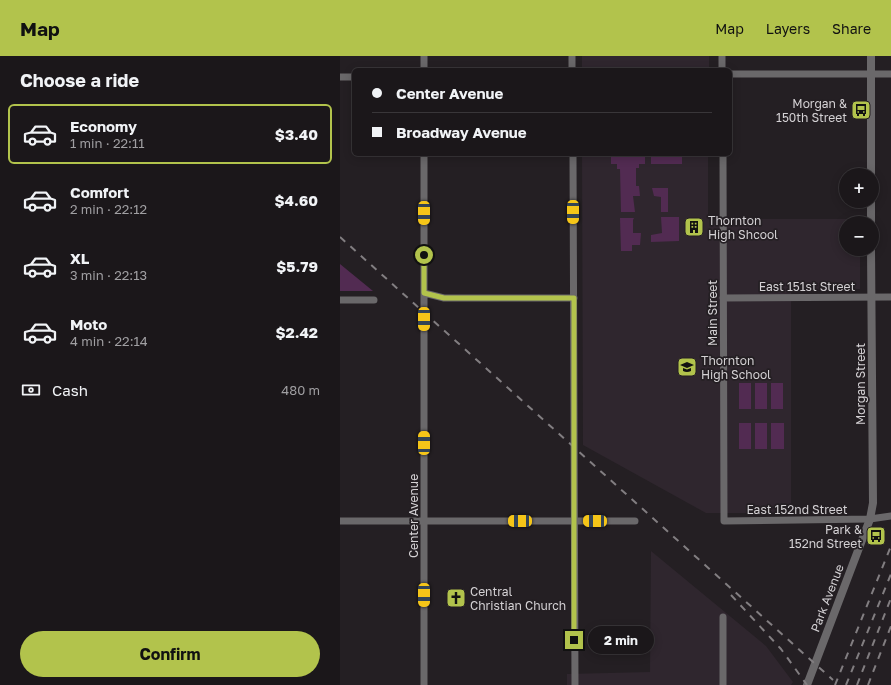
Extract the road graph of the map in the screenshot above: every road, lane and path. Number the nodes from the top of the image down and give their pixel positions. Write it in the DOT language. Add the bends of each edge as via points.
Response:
graph roads {
  1 [pos="424,56"];
  2 [pos="572,56"];
  3 [pos="722,56"];
  4 [pos="871,56"];
  5 [pos="424,68"];
  6 [pos="572,68"];
  7 [pos="722,68"];
  8 [pos="732,74"];
  9 [pos="871,74"];
  10 [pos="891,74"];
  11 [pos="340,76"];
  12 [pos="352,76"];
  13 [pos="424,156"];
  14 [pos="573,156"];
  15 [pos="723,156"];
  16 [pos="871,168"];
  17 [pos="871,256"];
  18 [pos="424,293"];
  19 [pos="872,297"];
  20 [pos="891,297"];
  21 [pos="574,298"];
  22 [pos="723,298"];
  23 [pos="340,300"];
  24 [pos="374,300"];
  25 [pos="891,516"];
  26 [pos="870,519"];
  27 [pos="724,520"];
  28 [pos="340,521"];
  29 [pos="424,521"];
  30 [pos="574,521"];
  31 [pos="635,521"];
  32 [pos="891,522"];
  33 [pos="723,617"];
  34 [pos="424,685"];
  35 [pos="575,685"];
  36 [pos="723,685"];
  37 [pos="807,685"];
  1 -- 5 [label="street"];
  2 -- 6 [label="street"];
  3 -- 7 [label="street"];
  4 -- 9 [label="street"];
  8 -- 9 [label="street"];
  9 -- 10 [label="street"];
  9 -- 16 [label="street"];
  11 -- 12 [label="street"];
  13 -- 18 [label="street, Center Avenue"];
  14 -- 21 [label="street"];
  15 -- 22 [label="street, Main Street"];
  17 -- 19 [label="street, Morgan Street"];
  18 -- 21 [label="street" via="444,298"];
  18 -- 29 [label="street, Center Avenue"];
  19 -- 20 [label="street, East 151st Street"];
  19 -- 22 [label="street, East 151st Street"];
  19 -- 26 [label="street, Morgan Street" via="873,503"];
  21 -- 30 [label="street"];
  22 -- 27 [label="street, Main Street"];
  23 -- 24 [label="street"];
  25 -- 26 [label="street, East 152nd Street"];
  26 -- 27 [label="street, East 152nd Street"];
  26 -- 32 [label="street, East 152nd Street"];
  26 -- 37 [label="street, Park Avenue"];
  28 -- 29 [label="street"];
  29 -- 30 [label="street"];
  29 -- 34 [label="street, Center Avenue"];
  30 -- 31 [label="street"];
  30 -- 35 [label="street"];
  33 -- 36 [label="street"];
}
